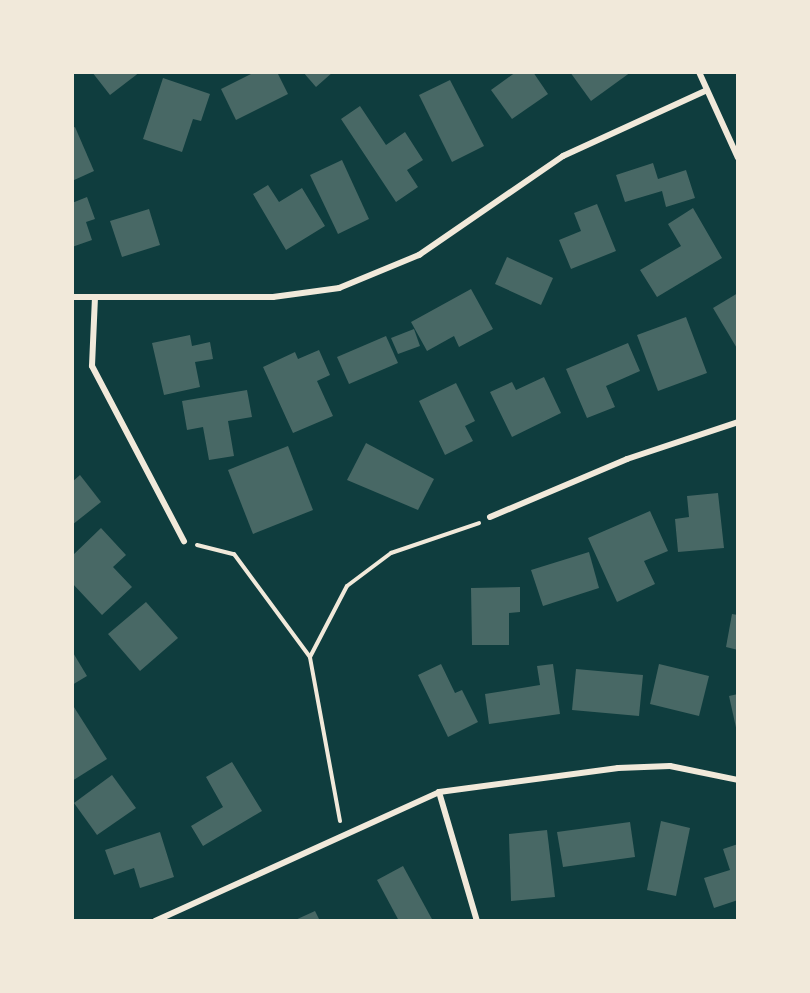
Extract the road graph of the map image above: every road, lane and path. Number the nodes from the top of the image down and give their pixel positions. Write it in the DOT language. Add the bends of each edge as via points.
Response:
graph roads {
  1 [pos="699,72"];
  2 [pos="708,90"];
  3 [pos="738,158"];
  4 [pos="72,297"];
  5 [pos="95,297"];
  6 [pos="738,422"];
  7 [pos="490,517"];
  8 [pos="184,542"];
  9 [pos="310,657"];
  10 [pos="738,780"];
  11 [pos="439,792"];
  12 [pos="343,835"];
  13 [pos="155,921"];
  14 [pos="477,921"];
  1 -- 2 [label="street"];
  2 -- 3 [label="street"];
  2 -- 5 [label="street" via="563,156 419,255 339,288 273,297"];
  4 -- 5 [label="street"];
  5 -- 8 [label="street" via="92,366"];
  6 -- 7 [label="street" via="627,459"];
  7 -- 9 [label="path" via="449,537 391,554 348,586"];
  8 -- 9 [label="path" via="234,554"];
  9 -- 12 [label="path"];
  10 -- 11 [label="street" via="670,766 618,768"];
  11 -- 12 [label="street"];
  11 -- 14 [label="street"];
  12 -- 13 [label="street"];
}
